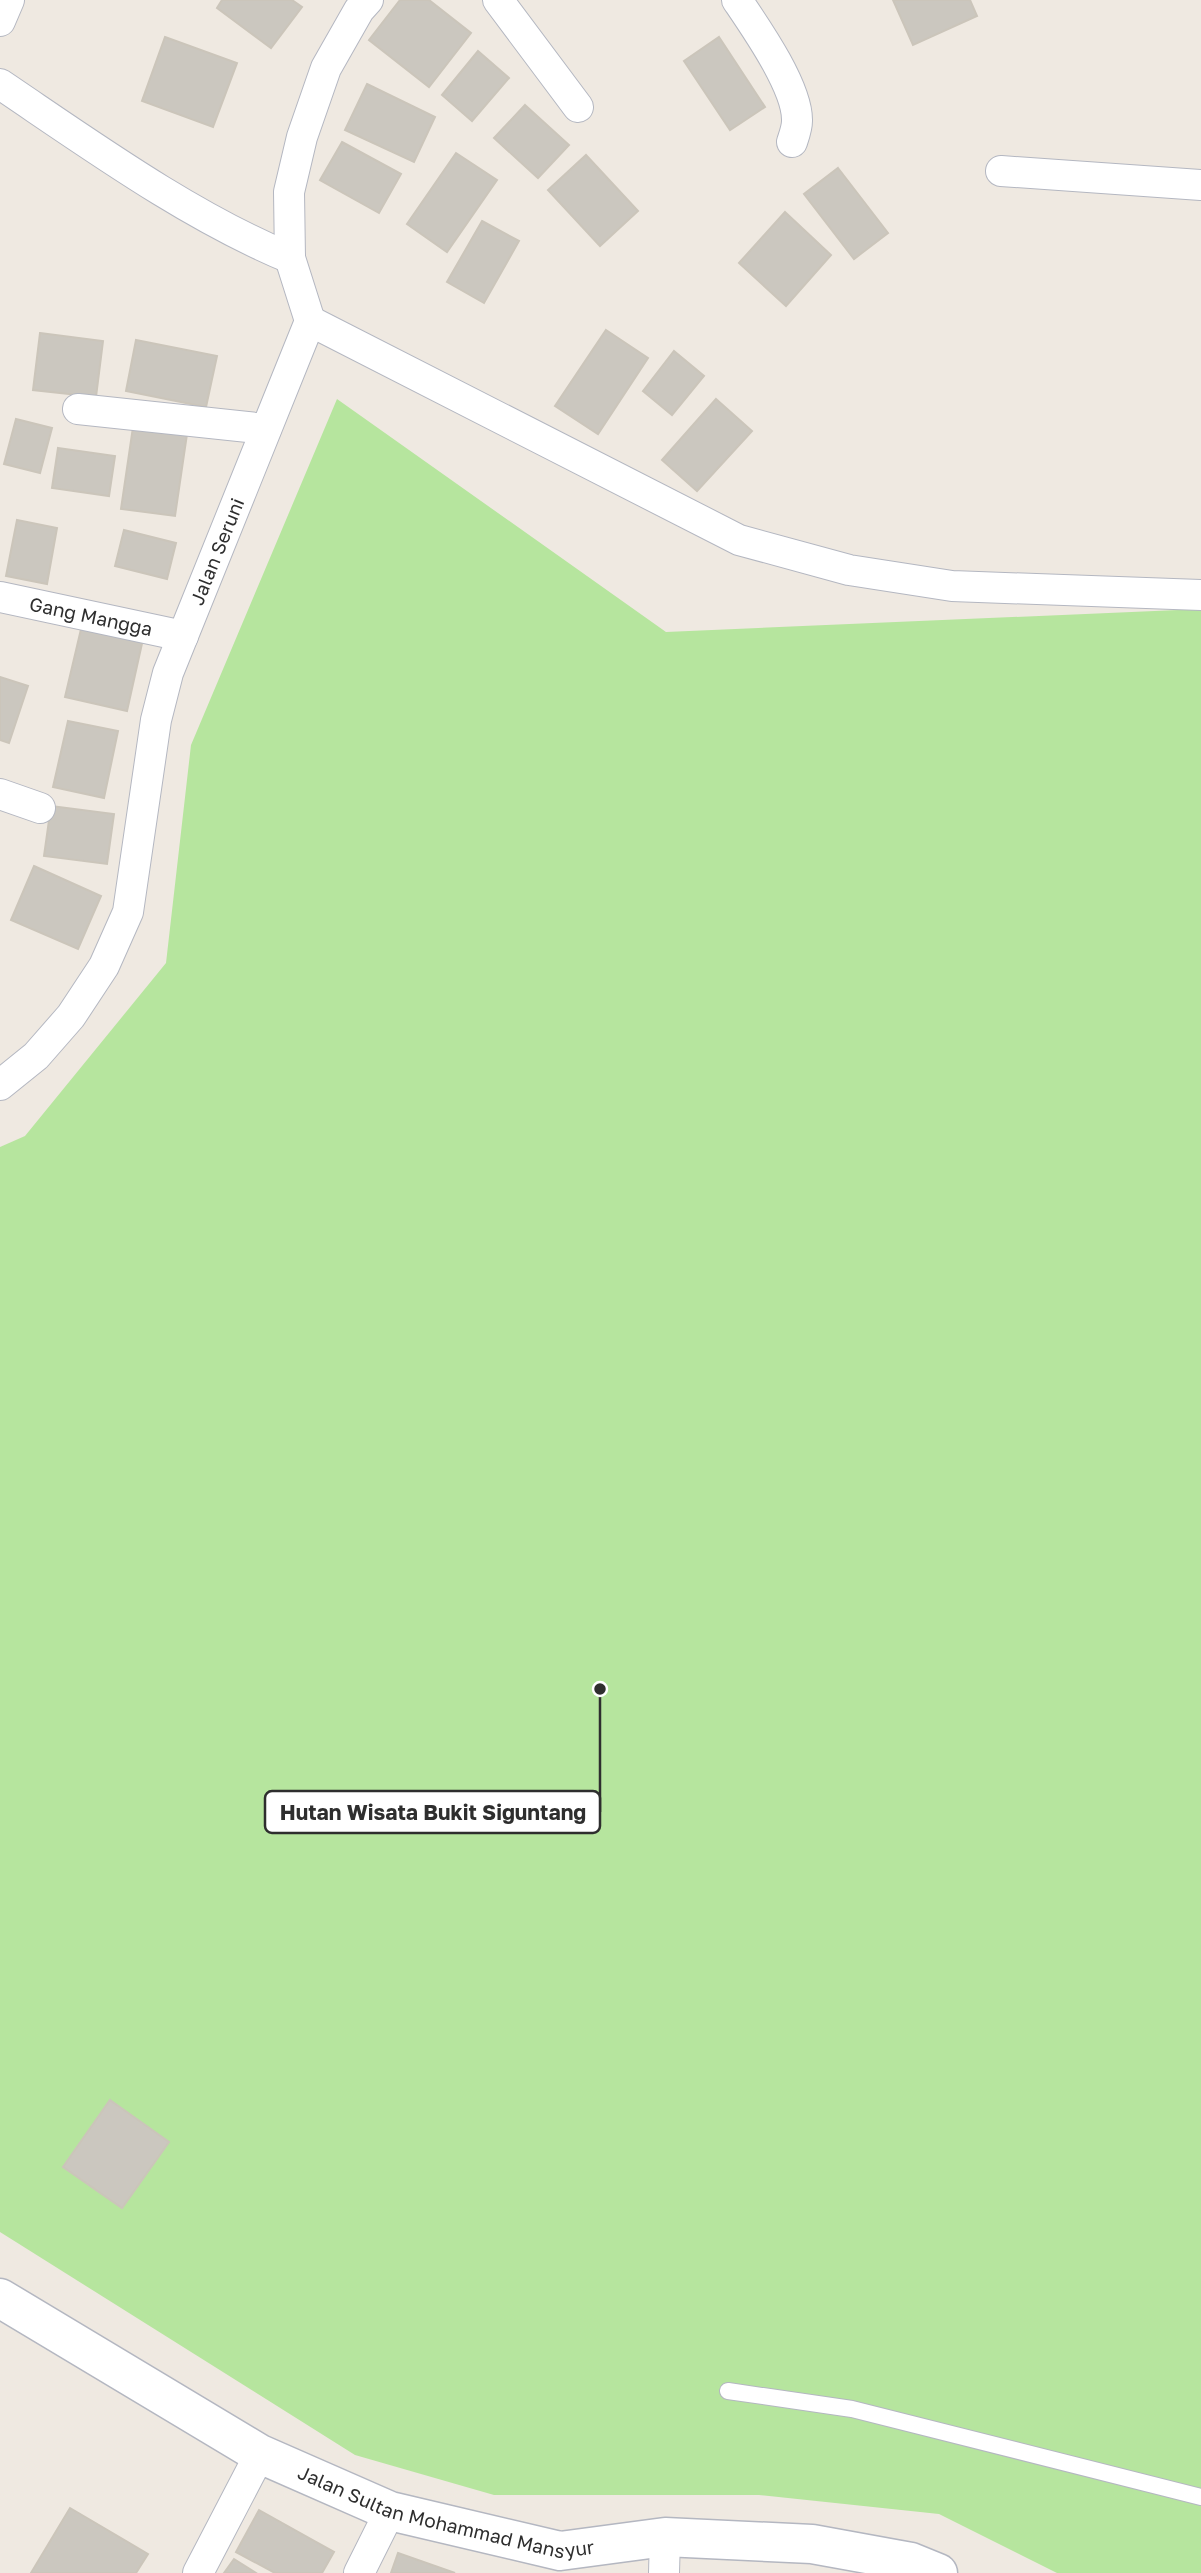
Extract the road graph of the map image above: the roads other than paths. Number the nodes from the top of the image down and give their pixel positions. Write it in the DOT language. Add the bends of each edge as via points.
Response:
graph roads {
  1 [pos="9,0"];
  2 [pos="368,0"];
  3 [pos="498,0"];
  4 [pos="737,0"];
  5 [pos="0,21"];
  6 [pos="0,84"];
  7 [pos="578,107"];
  8 [pos="792,142"];
  9 [pos="1001,171"];
  10 [pos="1201,185"];
  11 [pos="290,258"];
  12 [pos="310,321"];
  13 [pos="78,409"];
  14 [pos="266,429"];
  15 [pos="1201,595"];
  16 [pos="0,597"];
  17 [pos="183,636"];
  18 [pos="0,794"];
  19 [pos="40,808"];
  20 [pos="0,1085"];
  21 [pos="0,2298"];
  22 [pos="728,2391"];
  23 [pos="260,2454"];
  24 [pos="1201,2497"];
  25 [pos="390,2511"];
  26 [pos="665,2555"];
  27 [pos="557,2562"];
  28 [pos="198,2573"];
  29 [pos="359,2573"];
  30 [pos="937,2573"];
  1 -- 5 [label="street"];
  2 -- 11 [label="street" via="326,68 302,137 289,192"];
  3 -- 7 [label="street"];
  4 -- 8 [label="street" via="789,87 798,123"];
  6 -- 11 [label="street" via="242,238"];
  9 -- 10 [label="street"];
  11 -- 12 [label="street"];
  12 -- 14 [label="street, Jalan Seruni"];
  12 -- 15 [label="street" via="739,540 849,570 952,586"];
  13 -- 14 [label="street"];
  14 -- 17 [label="street, Jalan Seruni"];
  16 -- 17 [label="street, Gang Mangga"];
  17 -- 20 [label="street, Jalan Seruni" via="156,720 128,912 104,966 71,1016 36,1056"];
  18 -- 19 [label="street"];
  21 -- 23 [label="street, Jalan Sultan Mohammad Mansyur"];
  22 -- 24 [label="lane" via="852,2409"];
  23 -- 25 [label="street, Jalan Sultan Mohammad Mansyur"];
  23 -- 28 [label="street"];
  25 -- 27 [label="street, Jalan Sultan Mohammad Mansyur"];
  25 -- 29 [label="street"];
  26 -- 27 [label="street, Jalan Sultan Mohammad Mansyur"];
  26 -- 30 [label="street, Jalan Sultan Mohammad Mansyur" via="812,2544 911,2562"];
}
